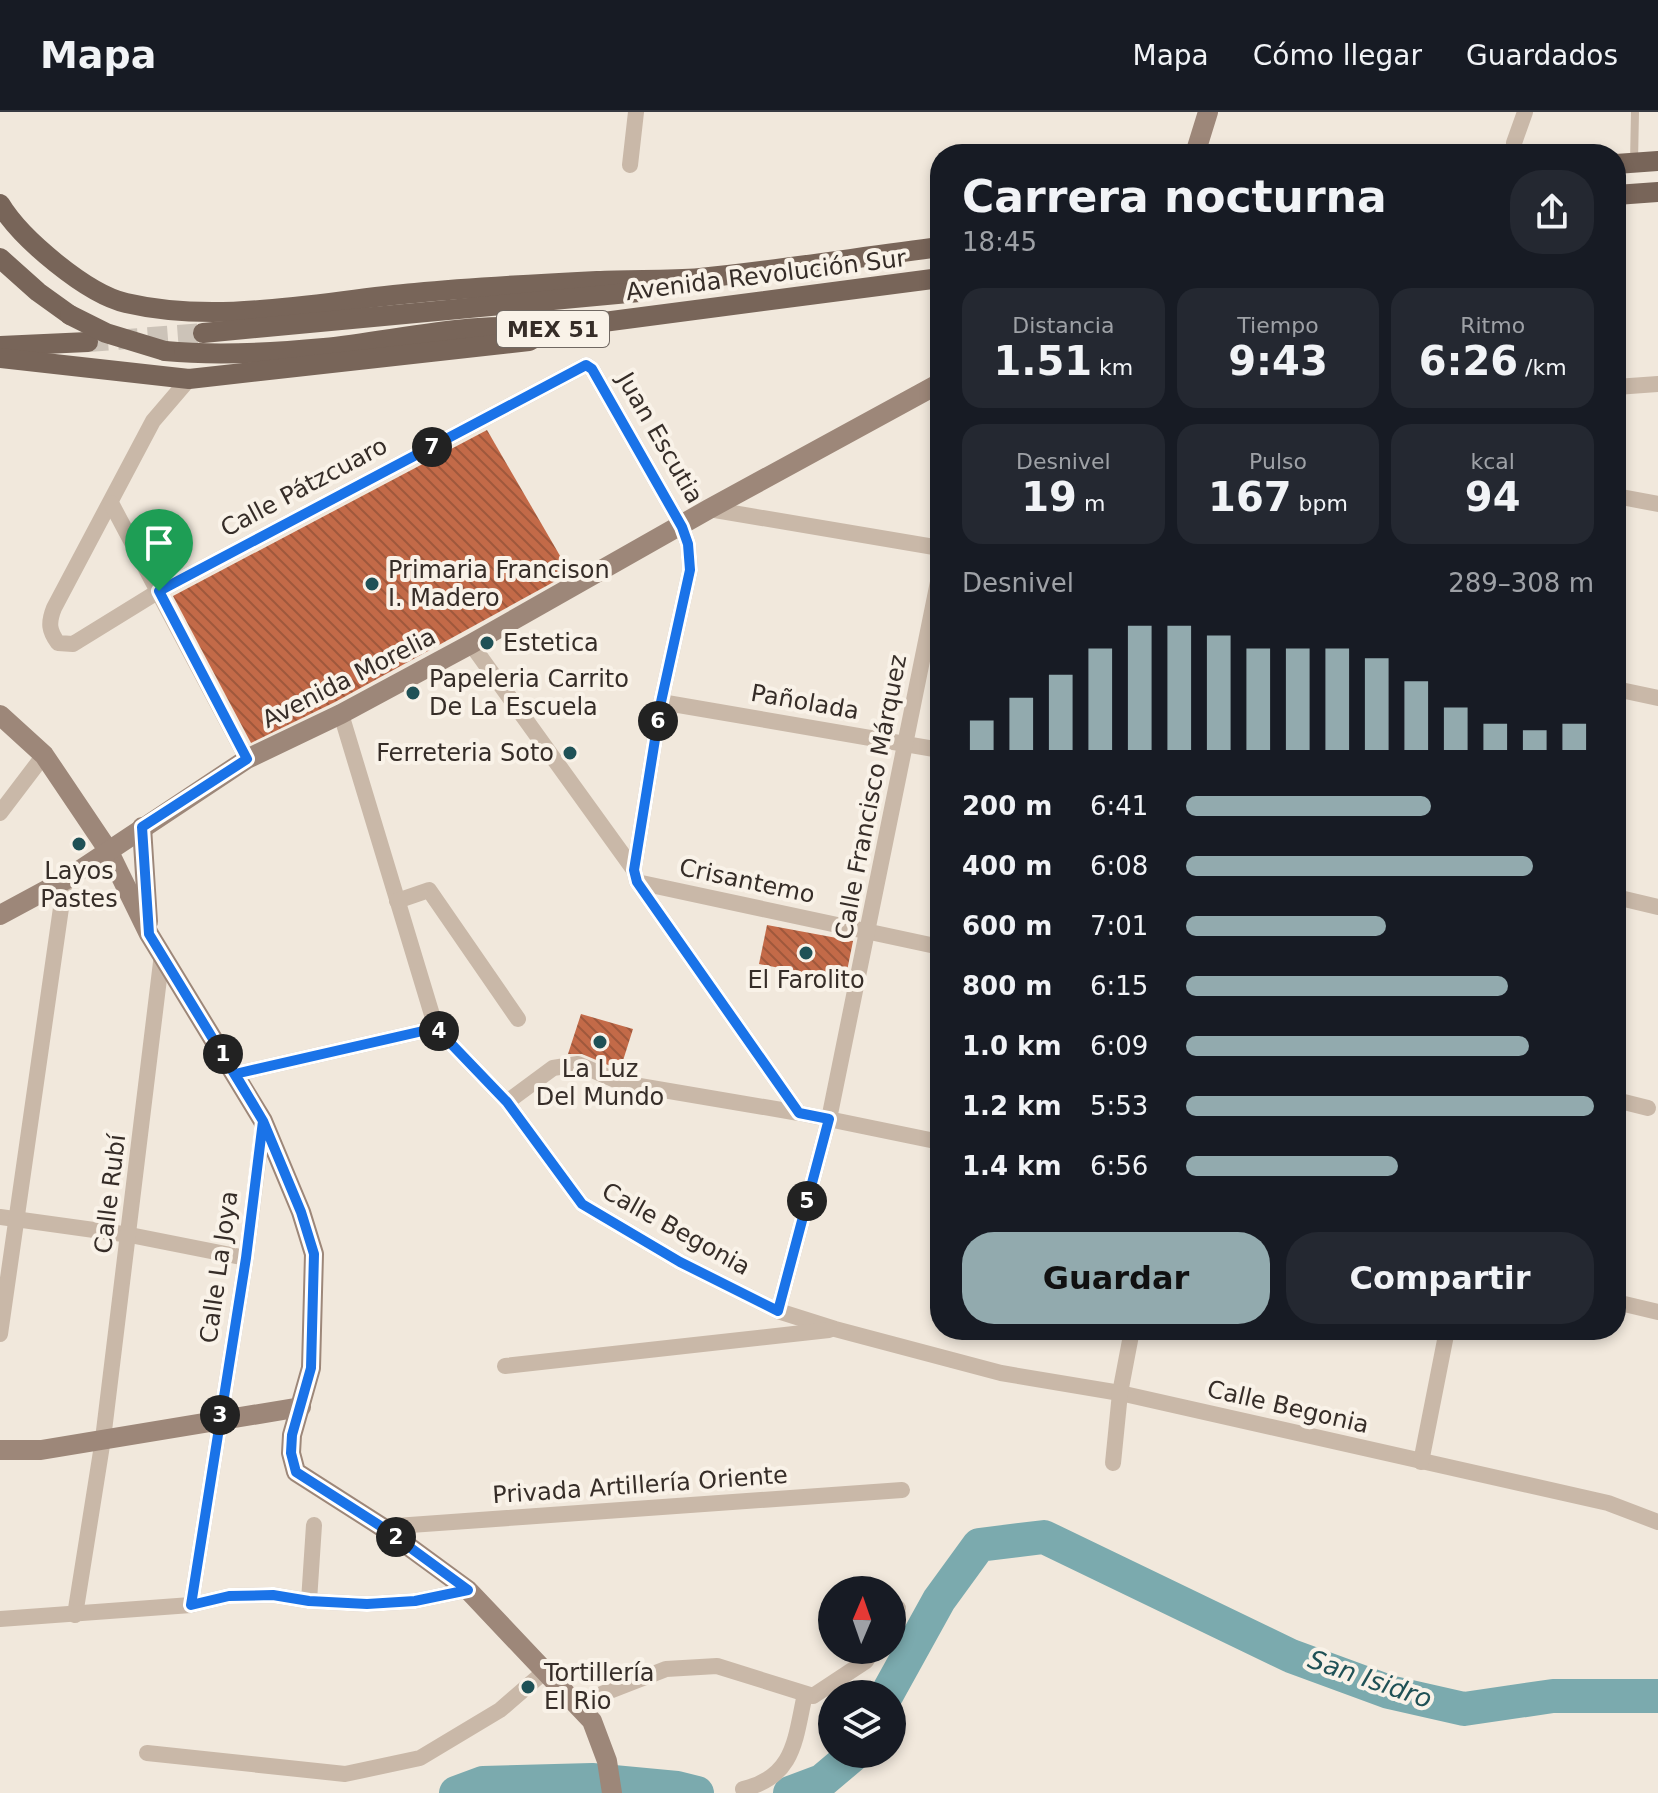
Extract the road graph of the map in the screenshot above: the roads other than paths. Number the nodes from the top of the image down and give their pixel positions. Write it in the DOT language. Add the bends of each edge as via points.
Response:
graph roads {
  1 [pos="636,112"];
  2 [pos="1208,112"];
  3 [pos="1525,112"];
  4 [pos="1635,112"];
  5 [pos="1198,144"];
  6 [pos="1514,144"];
  7 [pos="1626,159"];
  8 [pos="1658,161"];
  9 [pos="1626,164"];
  10 [pos="630,165"];
  11 [pos="1658,192"];
  12 [pos="1626,194"];
  13 [pos="0,204"];
  14 [pos="930,248"];
  15 [pos="2,260"];
  16 [pos="697,278"];
  17 [pos="930,279"];
  18 [pos="550,329"];
  19 [pos="203,333"];
  20 [pos="88,342"];
  21 [pos="0,346"];
  22 [pos="0,358"];
  23 [pos="586,365"];
  24 [pos="189,379"];
  25 [pos="1658,384"];
  26 [pos="1626,386"];
  27 [pos="930,388"];
  28 [pos="1626,497"];
  29 [pos="111,503"];
  30 [pos="1658,504"];
  31 [pos="709,509"];
  32 [pos="682,527"];
  33 [pos="930,546"];
  34 [pos="159,591"];
  35 [pos="930,621"];
  36 [pos="471,644"];
  37 [pos="1626,691"];
  38 [pos="1658,698"];
  39 [pos="661,702"];
  40 [pos="341,714"];
  41 [pos="0,715"];
  42 [pos="905,743"];
  43 [pos="930,748"];
  44 [pos="44,755"];
  45 [pos="247,759"];
  46 [pos="0,813"];
  47 [pos="142,827"];
  48 [pos="108,850"];
  49 [pos="636,876"];
  50 [pos="65,880"];
  51 [pos="1626,899"];
  52 [pos="397,901"];
  53 [pos="1658,907"];
  54 [pos="0,915"];
  55 [pos="869,931"];
  56 [pos="149,934"];
  57 [pos="930,945"];
  58 [pos="162,954"];
  59 [pos="518,1019"];
  60 [pos="436,1028"];
  61 [pos="235,1074"];
  62 [pos="507,1102"];
  63 [pos="1626,1102"];
  64 [pos="1648,1108"];
  65 [pos="799,1113"];
  66 [pos="829,1119"];
  67 [pos="263,1121"];
  68 [pos="930,1140"];
  69 [pos="7,1218"];
  70 [pos="130,1235"];
  71 [pos="246,1258"];
  72 [pos="1626,1304"];
  73 [pos="778,1311"];
  74 [pos="1658,1312"];
  75 [pos="835,1329"];
  76 [pos="0,1334"];
  77 [pos="1130,1340"];
  78 [pos="1445,1340"];
  79 [pos="505,1366"];
  80 [pos="1120,1393"];
  81 [pos="301,1407"];
  82 [pos="219,1419"];
  83 [pos="103,1439"];
  84 [pos="0,1450"];
  85 [pos="1421,1462"];
  86 [pos="1113,1463"];
  87 [pos="902,1490"];
  88 [pos="1658,1522"];
  89 [pos="314,1525"];
  90 [pos="382,1527"];
  91 [pos="468,1590"];
  92 [pos="309,1601"];
  93 [pos="191,1605"];
  94 [pos="75,1615"];
  95 [pos="0,1619"];
  96 [pos="861,1664"];
  97 [pos="544,1672"];
  98 [pos="805,1694"];
  99 [pos="576,1704"];
  100 [pos="147,1753"];
  101 [pos="743,1789"];
  102 [pos="612,1793"];
  1 -- 10 [label="street"];
  2 -- 5 [label="street"];
  3 -- 6 [label="street"];
  4 -- 7 [label="lane"];
  8 -- 9 [label="main road"];
  11 -- 12 [label="main road"];
  13 -- 16 [label="main road, Avenida Revolución Sur / MEX 51" via="48,258 82,281 122,302 164,311 208,313 417,293"];
  14 -- 16 [label="main road, Avenida Revolución Sur / MEX 51"];
  15 -- 18 [label="main road, Avenida Revolución Sur / MEX 51, bridge" via="70,315 106,333 165,351 235,354 471,328"];
  16 -- 19 [label="main road, MEX 51" via="649,291"];
  17 -- 18 [label="main road, Avenida Revolución Sur / MEX 51"];
  18 -- 24 [label="main road" via="529,341"];
  20 -- 21 [label="main road"];
  22 -- 24 [label="main road"];
  23 -- 32 [label="street, Juan Escutia"];
  23 -- 34 [label="street, Calle Pátzcuaro"];
  24 -- 29 [label="street" via="153,421"];
  25 -- 26 [label="street"];
  27 -- 31 [label="street, Avenida Morelia"];
  28 -- 30 [label="street"];
  29 -- 34 [label="street"];
  29 -- 34 [label="street, Calle Pátzcuaro" via="54,608 50,632 58,643 73,644"];
  31 -- 32 [label="street, Avenida Morelia"];
  31 -- 33 [label="street"];
  32 -- 36 [label="street, Avenida Morelia"];
  32 -- 39 [label="street, Juan Escutia" via="690,570"];
  34 -- 45 [label="street"];
  35 -- 42 [label="street, Calle Francisco Márquez"];
  36 -- 40 [label="street, Avenida Morelia"];
  36 -- 49 [label="street"];
  37 -- 38 [label="street"];
  39 -- 42 [label="street, Pañolada"];
  39 -- 49 [label="street, Juan Escutia"];
  40 -- 45 [label="street, Avenida Morelia"];
  40 -- 52 [label="street, Calle Begonia"];
  41 -- 44 [label="street"];
  42 -- 43 [label="street, Pañolada"];
  42 -- 55 [label="street, Calle Francisco Márquez"];
  44 -- 46 [label="street"];
  44 -- 48 [label="street"];
  45 -- 47 [label="street, Avenida Morelia"];
  47 -- 48 [label="street, Avenida Morelia"];
  47 -- 56 [label="street"];
  48 -- 50 [label="street, Avenida Morelia"];
  48 -- 56 [label="street"];
  49 -- 55 [label="street, Crisantemo"];
  49 -- 65 [label="street"];
  50 -- 54 [label="street, Avenida Morelia"];
  50 -- 69 [label="street"];
  51 -- 53 [label="street"];
  52 -- 59 [label="street" via="429,890"];
  52 -- 60 [label="street, Calle Begonia"];
  55 -- 57 [label="street, Crisantemo"];
  55 -- 66 [label="street, Calle Francisco Márquez"];
  56 -- 58 [label="street"];
  58 -- 61 [label="street"];
  58 -- 70 [label="street, Calle Rubí"];
  60 -- 61 [label="street"];
  60 -- 62 [label="street, Calle Begonia"];
  61 -- 67 [label="street"];
  62 -- 65 [label="street" via="553,1068 578,1064 622,1083"];
  62 -- 73 [label="street, Calle Begonia" via="582,1204"];
  63 -- 64 [label="street"];
  65 -- 66 [label="street"];
  66 -- 68 [label="street"];
  66 -- 73 [label="street, Calle Francisco Márquez"];
  67 -- 71 [label="street, Calle La Joya"];
  67 -- 81 [label="street" via="314,1254 311,1368"];
  69 -- 70 [label="street"];
  69 -- 76 [label="street"];
  70 -- 71 [label="street"];
  70 -- 83 [label="street, Calle Rubí"];
  71 -- 82 [label="street, Calle La Joya"];
  72 -- 74 [label="street"];
  73 -- 75 [label="street, Calle Begonia"];
  75 -- 79 [label="street"];
  75 -- 80 [label="street, Calle Begonia" via="1001,1373"];
  77 -- 80 [label="street"];
  78 -- 85 [label="street"];
  80 -- 85 [label="street, Calle Begonia"];
  80 -- 86 [label="street"];
  81 -- 82 [label="street"];
  81 -- 90 [label="street" via="292,1435 296,1472"];
  82 -- 83 [label="street"];
  82 -- 93 [label="street, Calle La Joya"];
  83 -- 84 [label="street" via="41,1450"];
  83 -- 94 [label="street, Calle Rubí"];
  85 -- 88 [label="street, Calle Begonia" via="1622,1507"];
  87 -- 90 [label="street, Privada Artillería Oriente"];
  89 -- 92 [label="street"];
  90 -- 91 [label="street"];
  91 -- 92 [label="street" via="415,1601"];
  91 -- 97 [label="street"];
  92 -- 93 [label="street" via="229,1596"];
  93 -- 94 [label="street"];
  94 -- 95 [label="street"];
  96 -- 98 [label="street" via="813,1696"];
  97 -- 99 [label="street"];
  97 -- 100 [label="street" via="500,1710 420,1758 360,1771 345,1774"];
  98 -- 99 [label="street" via="717,1666 666,1669"];
  98 -- 101 [label="street" via="786,1766 761,1785"];
  99 -- 102 [label="street" via="592,1721"];
}
